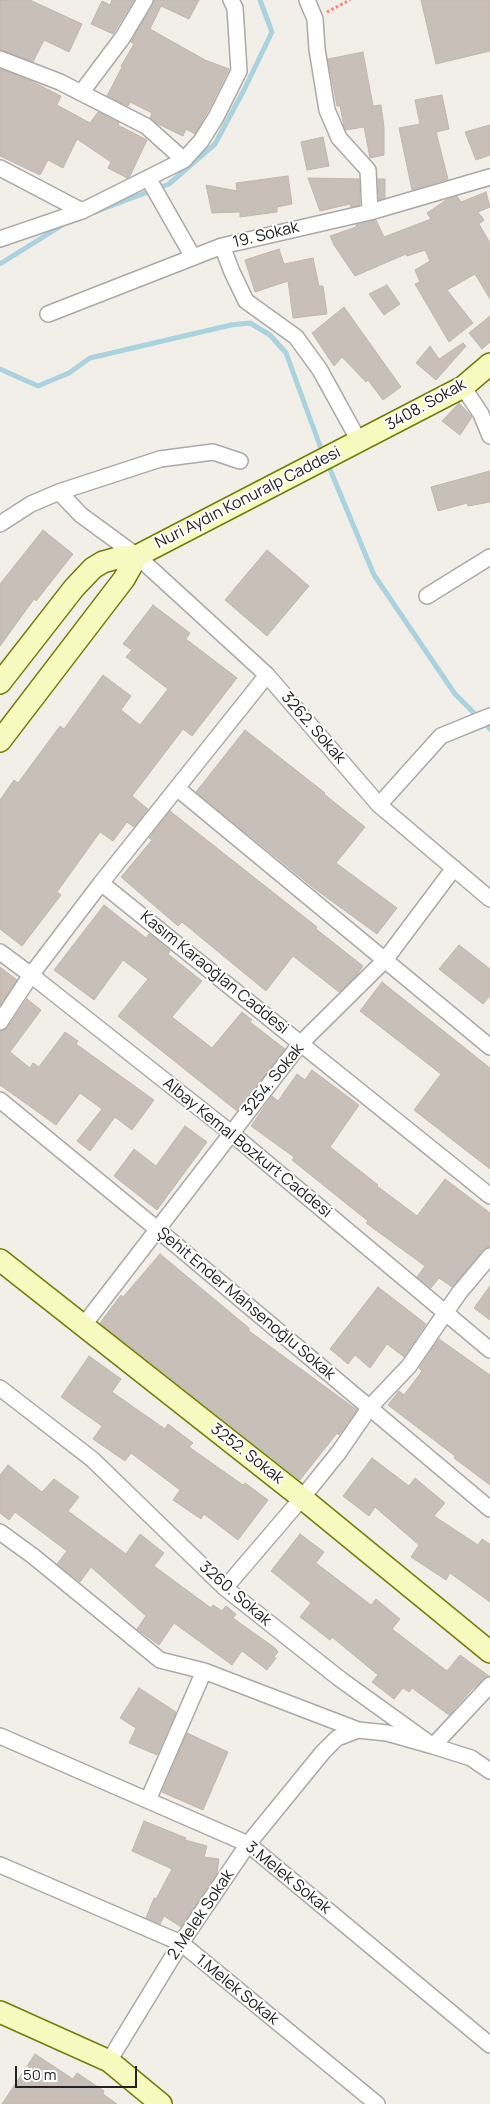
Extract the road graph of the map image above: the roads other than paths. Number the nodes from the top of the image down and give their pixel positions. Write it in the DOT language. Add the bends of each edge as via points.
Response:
graph roads {
  1 [pos="145,0"];
  2 [pos="231,0"];
  3 [pos="307,0"];
  4 [pos="0,59"];
  5 [pos="81,93"];
  6 [pos="184,160"];
  7 [pos="0,168"];
  8 [pos="490,177"];
  9 [pos="151,182"];
  10 [pos="82,211"];
  11 [pos="370,212"];
  12 [pos="0,240"];
  13 [pos="222,246"];
  14 [pos="193,258"];
  15 [pos="48,314"];
  16 [pos="490,364"];
  17 [pos="463,387"];
  18 [pos="490,436"];
  19 [pos="359,441"];
  20 [pos="240,461"];
  21 [pos="59,492"];
  22 [pos="0,524"];
  23 [pos="137,556"];
  24 [pos="490,558"];
  25 [pos="427,596"];
  26 [pos="267,675"];
  27 [pos="0,683"];
  28 [pos="490,716"];
  29 [pos="0,741"];
  30 [pos="178,789"];
  31 [pos="379,805"];
  32 [pos="454,868"];
  33 [pos="101,883"];
  34 [pos="490,899"];
  35 [pos="0,952"];
  36 [pos="386,960"];
  37 [pos="32,974"];
  38 [pos="0,1022"];
  39 [pos="302,1043"];
  40 [pos="490,1047"];
  41 [pos="0,1100"];
  42 [pos="230,1133"];
  43 [pos="490,1196"];
  44 [pos="157,1229"];
  45 [pos="490,1256"];
  46 [pos="0,1260"];
  47 [pos="446,1315"];
  48 [pos="83,1326"];
  49 [pos="490,1350"];
  50 [pos="0,1388"];
  51 [pos="370,1407"];
  52 [pos="302,1498"];
  53 [pos="490,1510"];
  54 [pos="0,1532"];
  55 [pos="224,1588"];
  56 [pos="490,1652"];
  57 [pos="204,1671"];
  58 [pos="490,1685"];
  59 [pos="358,1730"];
  60 [pos="0,1736"];
  61 [pos="433,1746"];
  62 [pos="490,1771"];
  63 [pos="148,1800"];
  64 [pos="248,1844"];
  65 [pos="0,1865"];
  66 [pos="180,1943"];
  67 [pos="0,2012"];
  68 [pos="490,2045"];
  69 [pos="109,2061"];
  70 [pos="161,2104"];
  71 [pos="377,2104"];
  1 -- 5 [label="street" via="123,37"];
  2 -- 6 [label="street" via="235,8 239,71 216,117"];
  3 -- 11 [label="street" via="315,19 327,110 339,138 368,170"];
  4 -- 5 [label="street"];
  5 -- 6 [label="street" via="146,126"];
  6 -- 9 [label="street"];
  7 -- 10 [label="street"];
  8 -- 11 [label="street, 19. Sokak"];
  9 -- 10 [label="street"];
  9 -- 14 [label="street"];
  10 -- 12 [label="street"];
  11 -- 13 [label="street, 19. Sokak"];
  13 -- 14 [label="street, 19. Sokak"];
  13 -- 19 [label="street" via="246,301 296,337 320,370"];
  14 -- 15 [label="street, 19. Sokak"];
  16 -- 17 [label="street, 3408. Sokak"];
  17 -- 18 [label="street" via="481,414"];
  17 -- 19 [label="street, 3408. Sokak"];
  19 -- 23 [label="street, Nuri Aydın Konuralp Caddesi"];
  20 -- 21 [label="street" via="214,452 160,459"];
  21 -- 22 [label="street" via="31,504"];
  21 -- 23 [label="street, 3262. Sokak" via="81,515"];
  23 -- 26 [label="street, 3262. Sokak"];
  23 -- 27 [label="street, Nuri Aydın Konuralp Caddesi" via="121,557 93,568"];
  23 -- 29 [label="street, Nuri Aydın Konuralp Caddesi" via="124,580"];
  24 -- 25 [label="street"];
  26 -- 30 [label="street"];
  26 -- 31 [label="street, 3262. Sokak"];
  28 -- 31 [label="street" via="441,736"];
  30 -- 33 [label="street"];
  30 -- 36 [label="street"];
  31 -- 32 [label="street, 3262. Sokak"];
  32 -- 34 [label="street, 3262. Sokak"];
  32 -- 36 [label="street, 3254. Sokak"];
  33 -- 37 [label="street"];
  33 -- 39 [label="street, Kasım Karaoğlan Caddesi"];
  35 -- 37 [label="street, Albay Kemal Bozkurt Caddesi"];
  36 -- 39 [label="street, 3254. Sokak"];
  36 -- 40 [label="street"];
  37 -- 38 [label="street"];
  37 -- 42 [label="street, Albay Kemal Bozkurt Caddesi"];
  39 -- 42 [label="street, 3254. Sokak"];
  39 -- 43 [label="street, Kasım Karaoğlan Caddesi"];
  41 -- 44 [label="street, Şehit Ender Mahsenoğlu Sokak"];
  42 -- 44 [label="street, 3254. Sokak"];
  42 -- 47 [label="street, Albay Kemal Bozkurt Caddesi"];
  44 -- 48 [label="street, 3254. Sokak"];
  44 -- 51 [label="street, Şehit Ender Mahsenoğlu Sokak"];
  45 -- 47 [label="street" via="459,1293"];
  46 -- 48 [label="street, 3252. Sokak"];
  47 -- 49 [label="street, Albay Kemal Bozkurt Caddesi"];
  47 -- 51 [label="street" via="409,1366"];
  48 -- 52 [label="street, 3252. Sokak"];
  50 -- 55 [label="street, 3260. Sokak" via="92,1459"];
  51 -- 52 [label="street"];
  51 -- 53 [label="street, Şehit Ender Mahsenoğlu Sokak"];
  52 -- 55 [label="street"];
  52 -- 56 [label="street, 3252. Sokak"];
  54 -- 57 [label="street" via="160,1660"];
  55 -- 61 [label="street, 3260. Sokak" via="340,1679"];
  57 -- 59 [label="street"];
  57 -- 63 [label="street"];
  58 -- 61 [label="street"];
  59 -- 61 [label="street" via="387,1733"];
  59 -- 64 [label="street, 2.Melek Sokak" via="338,1738 323,1752"];
  60 -- 63 [label="street, 3.Melek Sokak"];
  61 -- 62 [label="street, 3260. Sokak" via="470,1758"];
  63 -- 64 [label="street, 3.Melek Sokak"];
  64 -- 66 [label="street, 2.Melek Sokak"];
  64 -- 68 [label="street, 3.Melek Sokak"];
  65 -- 66 [label="street, 1.Melek Sokak"];
  66 -- 69 [label="street, 2.Melek Sokak"];
  66 -- 71 [label="street, 1.Melek Sokak"];
  67 -- 69 [label="street"];
  69 -- 70 [label="street"];
}
